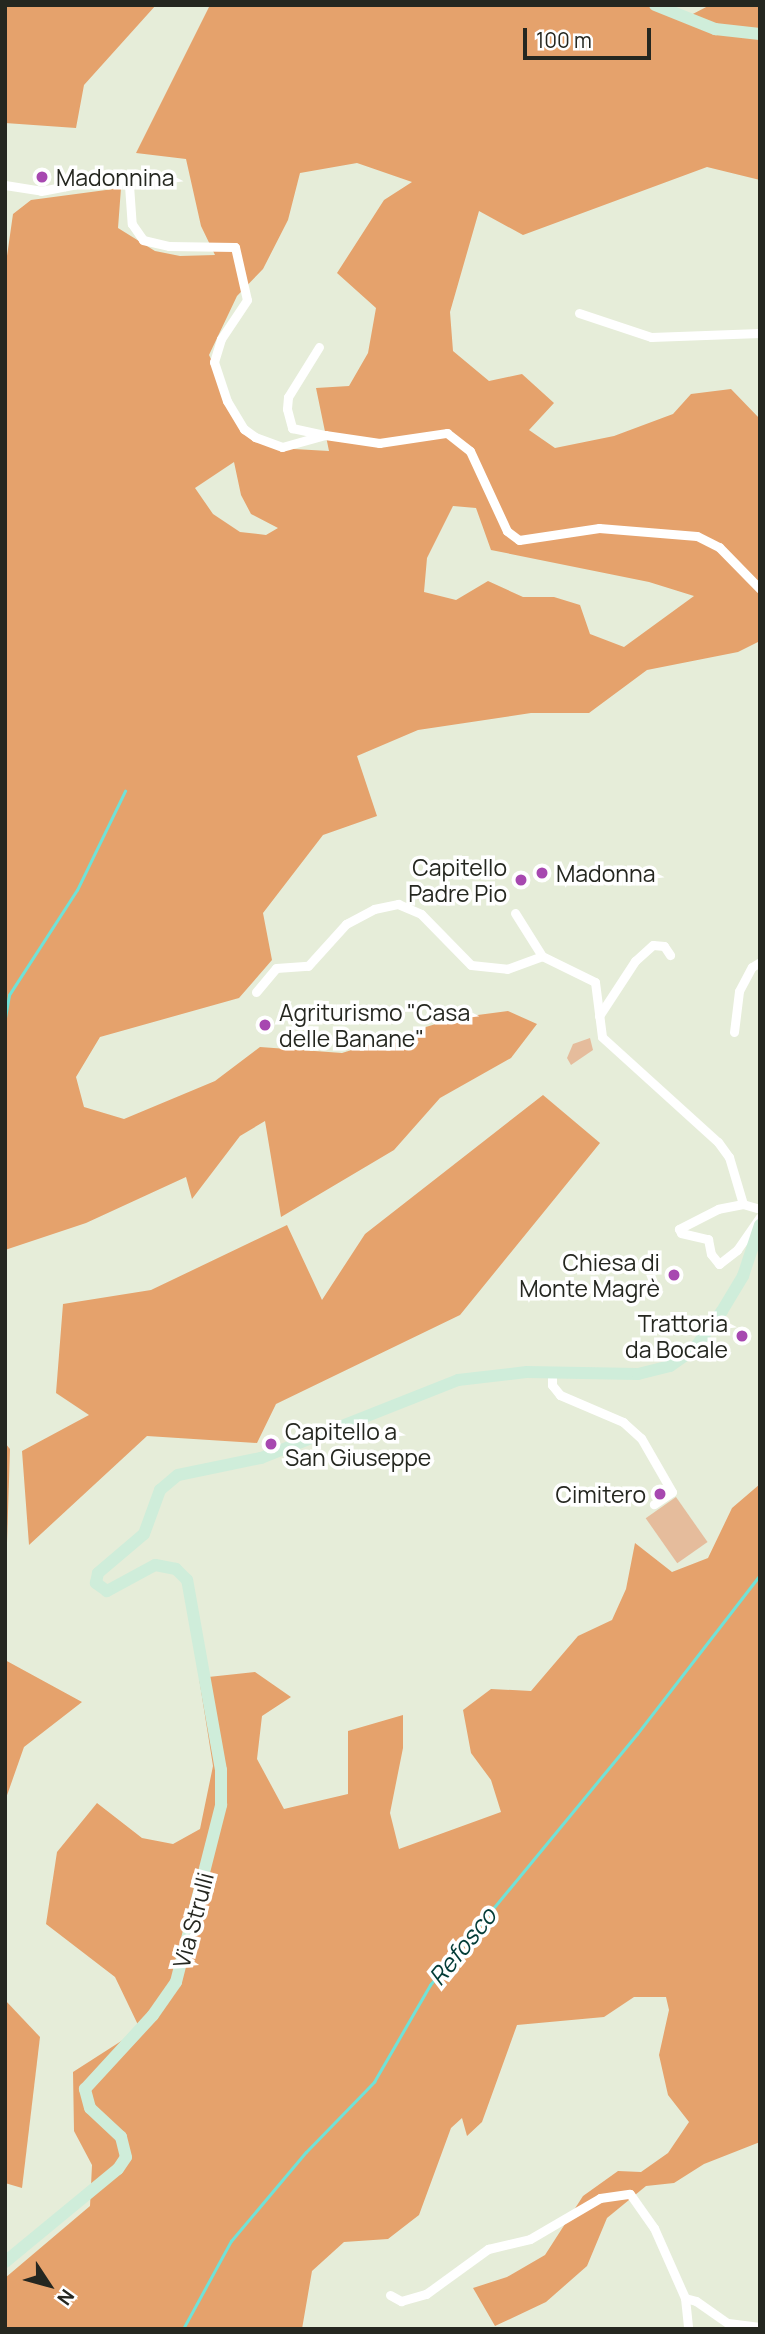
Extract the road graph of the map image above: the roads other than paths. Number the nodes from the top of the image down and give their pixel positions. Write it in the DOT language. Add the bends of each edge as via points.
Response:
graph roads {
  1 [pos="655,5"];
  2 [pos="760,34"];
  3 [pos="5,185"];
  4 [pos="579,313"];
  5 [pos="760,333"];
  6 [pos="319,347"];
  7 [pos="325,435"];
  8 [pos="760,589"];
  9 [pos="515,913"];
  10 [pos="670,955"];
  11 [pos="542,957"];
  12 [pos="760,962"];
  13 [pos="256,992"];
  14 [pos="598,1017"];
  15 [pos="734,1032"];
  16 [pos="743,1204"];
  17 [pos="760,1209"];
  18 [pos="760,1217"];
  19 [pos="760,1225"];
  20 [pos="552,1373"];
  21 [pos="654,1504"];
  22 [pos="5,2262"];
  23 [pos="390,2295"];
  24 [pos="685,2298"];
  25 [pos="760,2327"];
  26 [pos="688,2329"];
  1 -- 2 [label="street" via="715,29"];
  3 -- 7 [label="street" via="41,191 119,176 130,189 138,237 169,246 236,247 247,300 221,339 214,362 227,401 244,429 276,447"];
  4 -- 5 [label="street" via="651,337"];
  6 -- 7 [label="street" via="288,397 287,409 292,428"];
  7 -- 8 [label="street" via="379,443 447,433 470,451 508,531 519,540 599,528 697,537 719,547"];
  9 -- 11 [label="street"];
  10 -- 14 [label="street" via="664,946 653,945 635,961"];
  11 -- 13 [label="street" via="507,969 471,965 421,914 398,904 374,909 346,924 308,966 276,968"];
  11 -- 14 [label="street" via="595,982"];
  12 -- 15 [label="street" via="739,991"];
  14 -- 16 [label="street" via="606,1042 724,1150"];
  16 -- 17 [label="street"];
  16 -- 18 [label="street" via="718,1209 679,1229 708,1239 717,1262 731,1257"];
  19 -- 20 [label="street" via="743,1276 685,1356 638,1374"];
  20 -- 21 [label="street" via="552,1385 560,1395 622,1422 641,1438 672,1492"];
  20 -- 22 [label="street, Via Strulli" via="496,1373 458,1380 261,1458 170,1478 160,1490 149,1527 98,1573 99,1587 110,1591 155,1565 176,1569 187,1580 221,1770 221,1805 176,1982 153,2015 85,2089 90,2108 121,2137 126,2157 118,2169"];
  23 -- 24 [label="street" via="401,2301 426,2294 488,2249 530,2239 600,2198 630,2194 654,2228"];
  24 -- 25 [label="street" via="728,2323"];
  24 -- 26 [label="street"];
}
